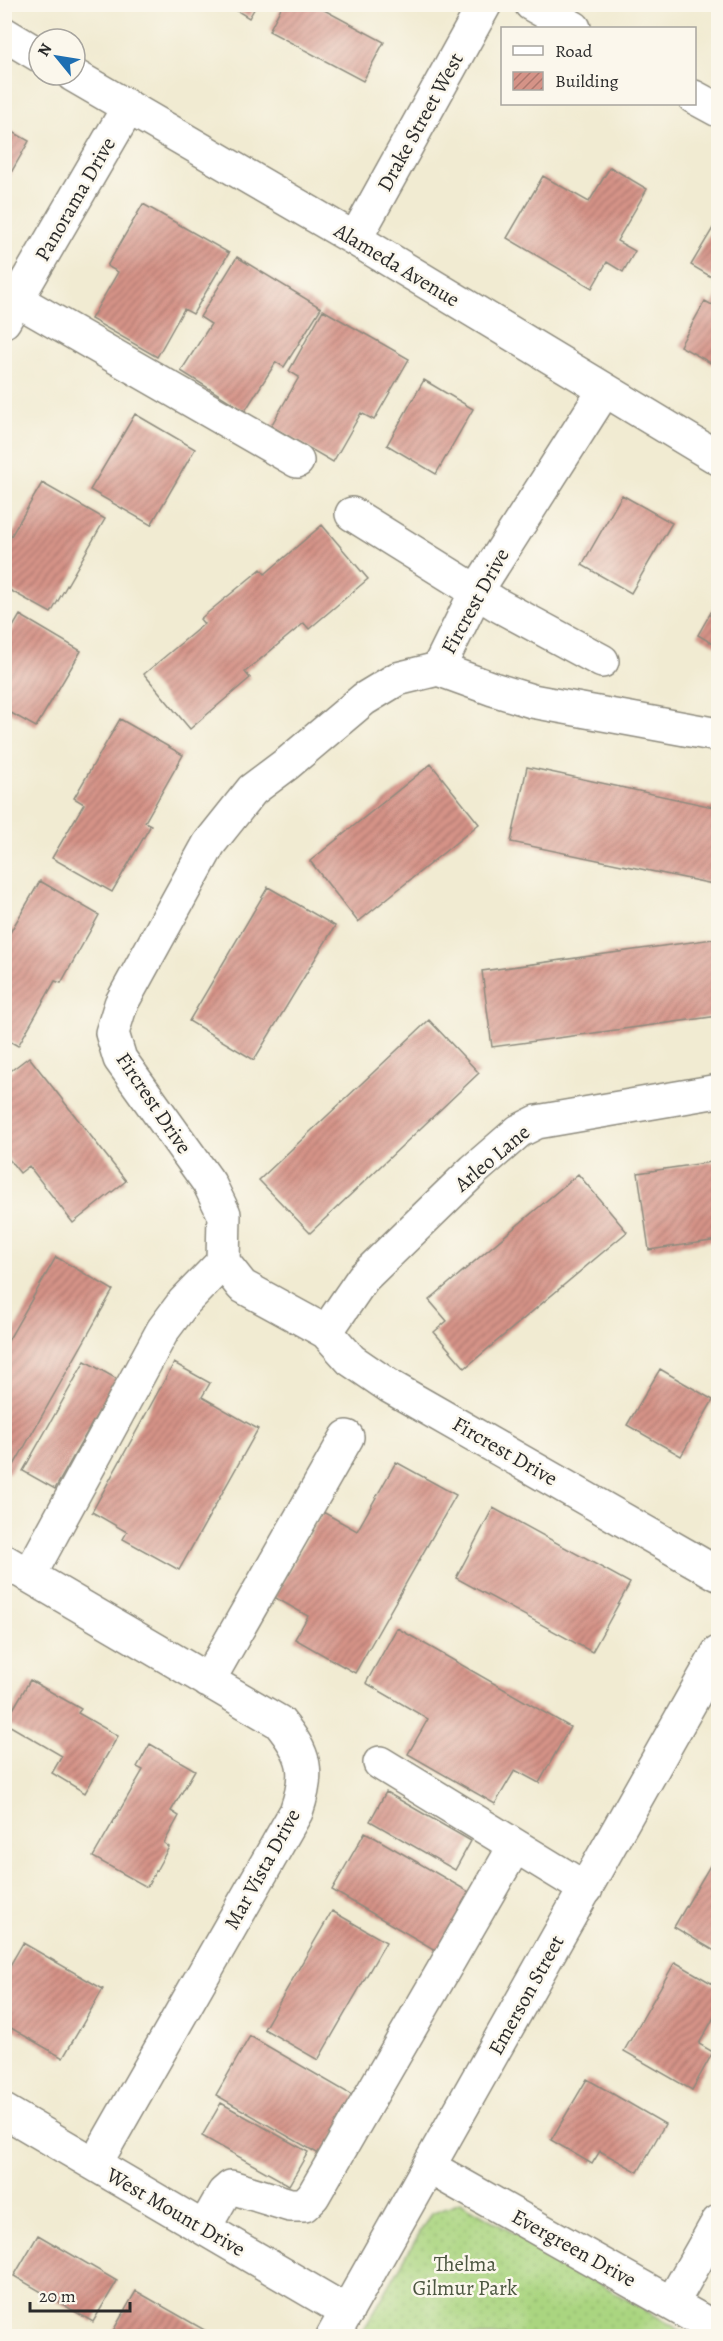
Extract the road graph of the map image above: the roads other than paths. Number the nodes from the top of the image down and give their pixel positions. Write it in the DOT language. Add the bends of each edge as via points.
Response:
graph roads {
  1 [pos="485,4"];
  2 [pos="531,4"];
  3 [pos="572,27"];
  4 [pos="4,34"];
  5 [pos="27,48"];
  6 [pos="87,83"];
  7 [pos="696,98"];
  8 [pos="128,108"];
  9 [pos="718,110"];
  10 [pos="355,239"];
  11 [pos="11,310"];
  12 [pos="604,391"];
  13 [pos="718,458"];
  14 [pos="297,461"];
  15 [pos="352,514"];
  16 [pos="476,592"];
  17 [pos="602,661"];
  18 [pos="438,669"];
  19 [pos="718,735"];
  20 [pos="718,1091"];
  21 [pos="223,1262"];
  22 [pos="326,1332"];
  23 [pos="347,1437"];
  24 [pos="17,1569"];
  25 [pos="718,1574"];
  26 [pos="718,1653"];
  27 [pos="208,1681"];
  28 [pos="380,1763"];
  29 [pos="515,1846"];
  30 [pos="586,1889"];
  31 [pos="4,2111"];
  32 [pos="95,2164"];
  33 [pos="429,2167"];
  34 [pos="718,2222"];
  35 [pos="204,2228"];
  36 [pos="672,2303"];
  37 [pos="340,2324"];
  38 [pos="718,2330"];
  1 -- 10 [label="street, Drake Street West"];
  2 -- 3 [label="street"];
  4 -- 5 [label="street"];
  6 -- 8 [label="street, Alameda Avenue"];
  7 -- 9 [label="street"];
  8 -- 10 [label="street, Alameda Avenue"];
  8 -- 11 [label="street, Panorama Drive"];
  10 -- 12 [label="street, Alameda Avenue"];
  11 -- 14 [label="street"];
  12 -- 13 [label="street, Alameda Avenue"];
  12 -- 16 [label="street, Fircrest Drive"];
  15 -- 16 [label="street"];
  16 -- 17 [label="street"];
  16 -- 18 [label="street, Fircrest Drive"];
  18 -- 19 [label="street" via="532,701"];
  18 -- 21 [label="street, Fircrest Drive" via="397,679 364,699 252,790 209,844 121,1004 112,1033 120,1059 209,1183 224,1214"];
  20 -- 22 [label="street, Arleo Lane" via="537,1122 519,1131 363,1278"];
  21 -- 22 [label="street, Fircrest Drive" via="242,1286"];
  21 -- 24 [label="street" via="163,1330"];
  22 -- 25 [label="street, Fircrest Drive" via="351,1360 389,1386"];
  23 -- 27 [label="street"];
  24 -- 27 [label="street, Mar Vista Drive"];
  26 -- 30 [label="street, Emerson Street"];
  27 -- 32 [label="street, Mar Vista Drive" via="279,1722 295,1741 304,1766 304,1789 296,1812"];
  28 -- 29 [label="street"];
  29 -- 30 [label="street"];
  29 -- 35 [label="street" via="313,2196 304,2205 290,2205 231,2187"];
  30 -- 33 [label="street, Emerson Street"];
  31 -- 32 [label="street, West Mount Drive"];
  32 -- 35 [label="street, West Mount Drive"];
  33 -- 36 [label="street, Evergreen Drive"];
  33 -- 37 [label="street, Emerson Street"];
  34 -- 36 [label="street"];
  35 -- 37 [label="street, West Mount Drive"];
  36 -- 38 [label="street, Evergreen Drive"];
}
